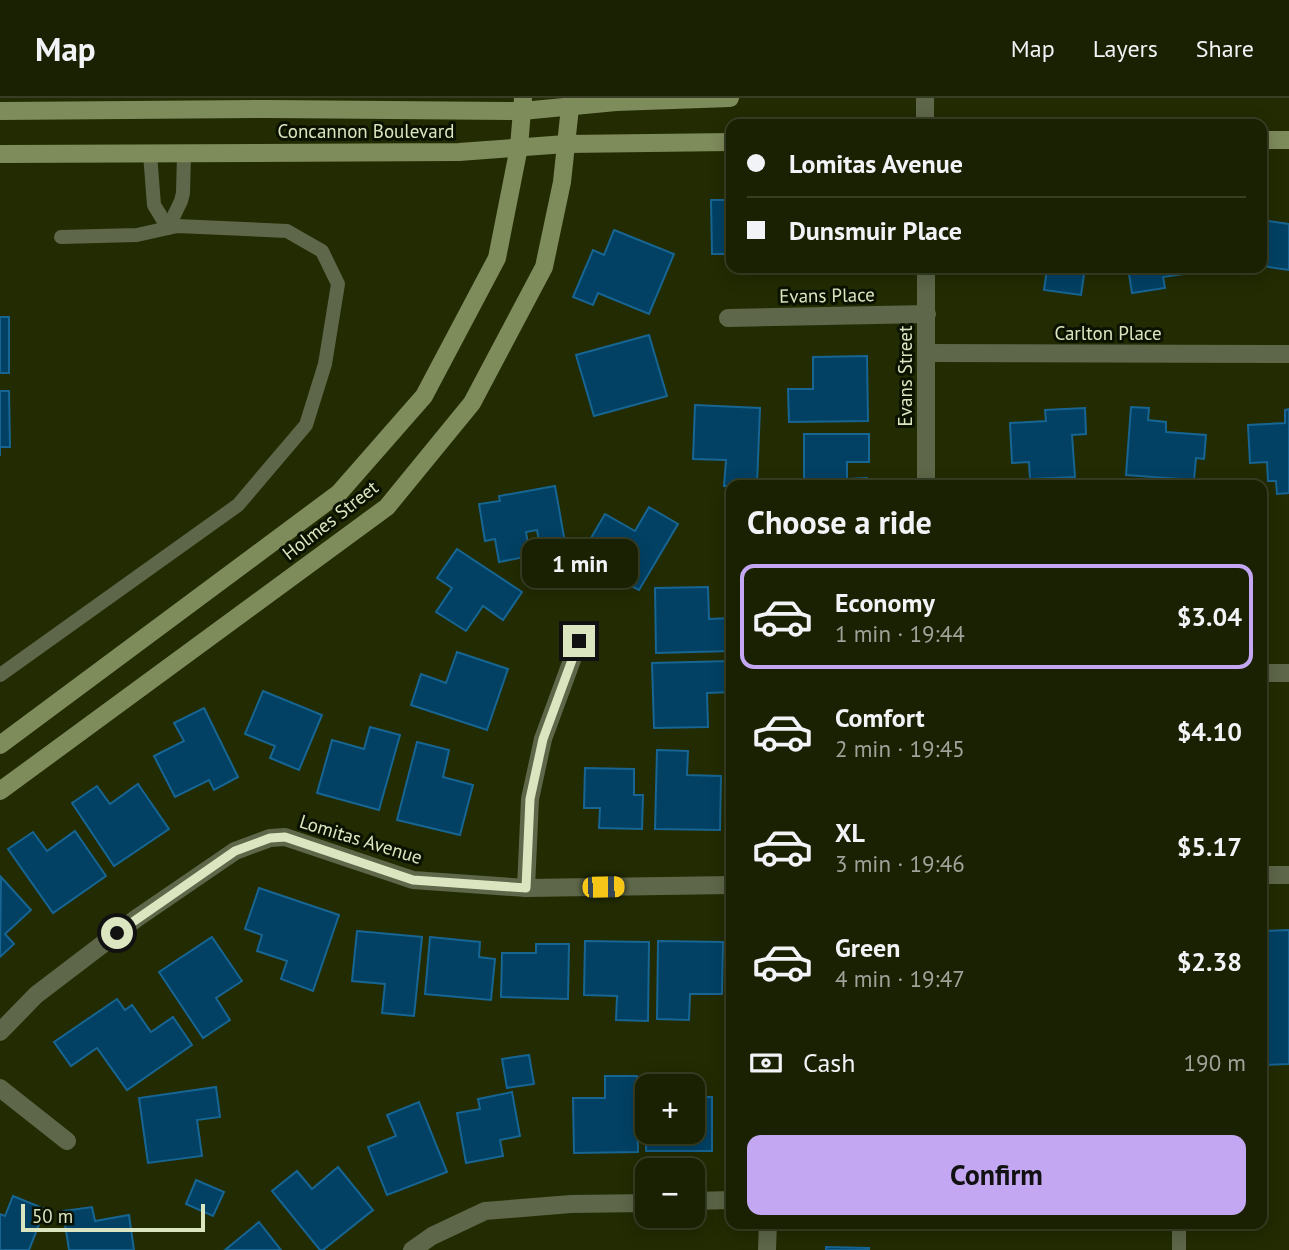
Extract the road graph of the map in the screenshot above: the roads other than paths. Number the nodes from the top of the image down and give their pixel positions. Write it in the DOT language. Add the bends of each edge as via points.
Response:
graph roads {
  1 [pos="730,98"];
  2 [pos="925,98"];
  3 [pos="571,102"];
  4 [pos="269,104"];
  5 [pos="523,105"];
  6 [pos="0,111"];
  7 [pos="925,119"];
  8 [pos="1267,140"];
  9 [pos="1289,140"];
  10 [pos="726,142"];
  11 [pos="566,144"];
  12 [pos="519,147"];
  13 [pos="149,153"];
  14 [pos="184,153"];
  15 [pos="0,154"];
  16 [pos="168,228"];
  17 [pos="61,237"];
  18 [pos="926,273"];
  19 [pos="927,314"];
  20 [pos="728,318"];
  21 [pos="926,353"];
  22 [pos="1289,354"];
  23 [pos="926,480"];
  24 [pos="579,641"];
  25 [pos="1267,673"];
  26 [pos="1289,673"];
  27 [pos="0,675"];
  28 [pos="0,745"];
  29 [pos="0,791"];
  30 [pos="1267,875"];
  31 [pos="1289,875"];
  32 [pos="726,885"];
  33 [pos="526,888"];
  34 [pos="0,1032"];
  35 [pos="0,1088"];
  36 [pos="67,1141"];
  37 [pos="726,1200"];
  38 [pos="705,1201"];
  39 [pos="635,1203"];
  40 [pos="768,1229"];
  41 [pos="1179,1229"];
  42 [pos="412,1250"];
  43 [pos="767,1250"];
  44 [pos="1180,1250"];
  1 -- 3 [label="main road, Concannon Boulevard"];
  2 -- 7 [label="street"];
  3 -- 5 [label="main road, Concannon Boulevard"];
  3 -- 11 [label="main road, Holmes Street"];
  4 -- 5 [label="main road, Concannon Boulevard"];
  4 -- 6 [label="main road, Concannon Boulevard"];
  5 -- 12 [label="main road, Holmes Street"];
  8 -- 9 [label="main road"];
  10 -- 11 [label="main road, Concannon Boulevard"];
  11 -- 12 [label="main road, Concannon Boulevard"];
  11 -- 29 [label="main road, Holmes Street" via="544,267 471,403 387,507"];
  12 -- 14 [label="main road, Concannon Boulevard" via="459,152"];
  12 -- 28 [label="main road, Holmes Street" via="496,258 424,396 340,493"];
  13 -- 14 [label="main road, Concannon Boulevard"];
  13 -- 15 [label="main road, Concannon Boulevard"];
  13 -- 16 [label="lane" via="154,205"];
  14 -- 16 [label="lane" via="183,193"];
  16 -- 17 [label="lane" via="137,235"];
  16 -- 27 [label="lane" via="287,231 322,251 338,284 325,364 306,425 239,505"];
  18 -- 19 [label="street, Evans Street"];
  19 -- 20 [label="street, Evans Place"];
  19 -- 21 [label="street, Evans Street"];
  21 -- 22 [label="street, Carlton Place"];
  21 -- 23 [label="street, Evans Street"];
  24 -- 33 [label="street" via="543,739 530,799"];
  25 -- 26 [label="street"];
  30 -- 31 [label="street"];
  32 -- 33 [label="street, Lomitas Avenue"];
  33 -- 34 [label="street, Lomitas Avenue" via="413,880 285,837 270,838 235,851 137,918 36,995"];
  35 -- 36 [label="street"];
  37 -- 38 [label="street"];
  39 -- 42 [label="street" via="485,1211"];
  40 -- 43 [label="street"];
  41 -- 44 [label="lane"];
}
